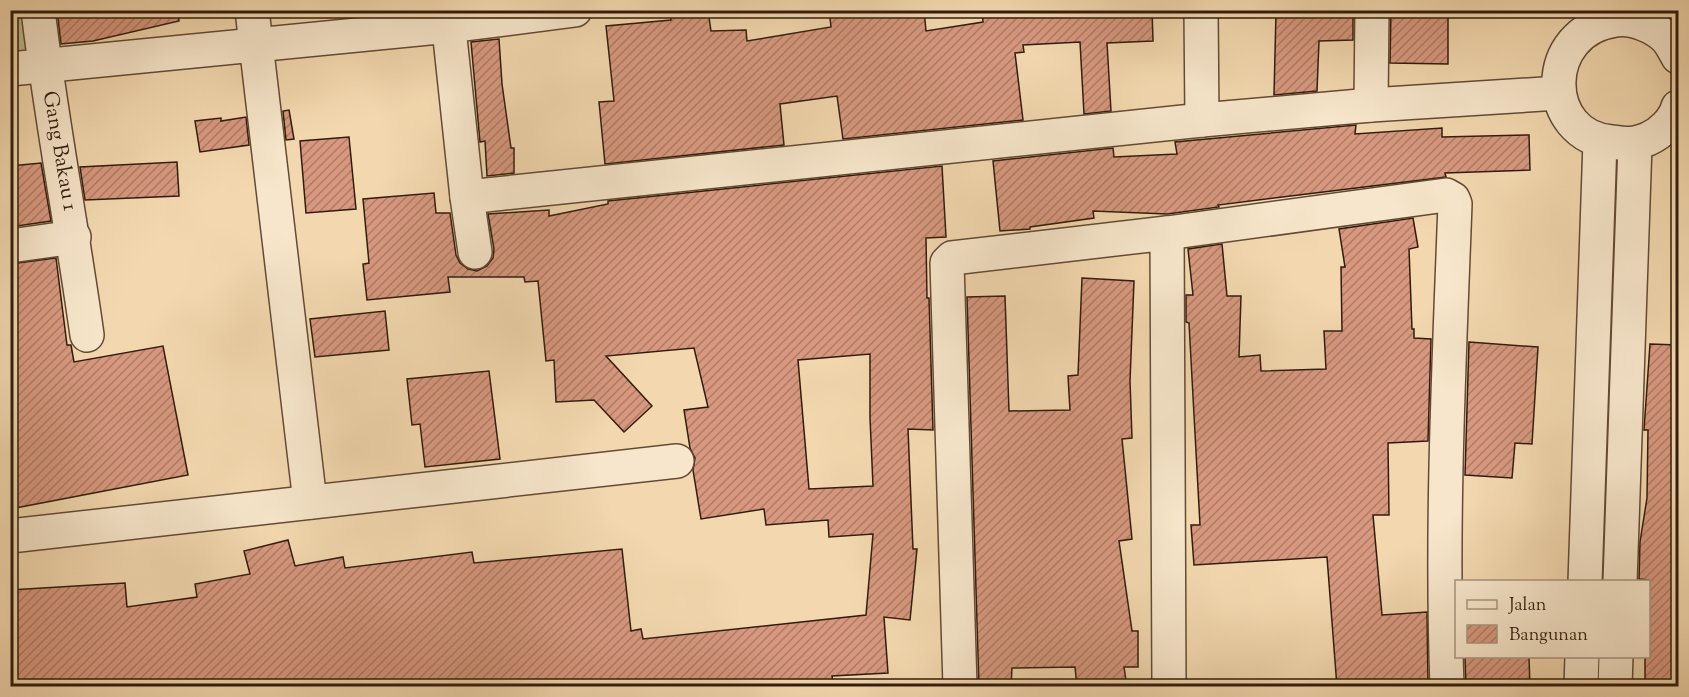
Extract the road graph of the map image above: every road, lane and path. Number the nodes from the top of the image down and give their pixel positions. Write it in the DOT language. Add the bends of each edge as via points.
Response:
graph roads {
  1 [pos="38,10"];
  2 [pos="252,10"];
  3 [pos="575,10"];
  4 [pos="1201,10"];
  5 [pos="1372,10"];
  6 [pos="1603,17"];
  7 [pos="448,18"];
  8 [pos="256,45"];
  9 [pos="1678,57"];
  10 [pos="45,65"];
  11 [pos="10,69"];
  12 [pos="1559,93"];
  13 [pos="1371,105"];
  14 [pos="1678,107"];
  15 [pos="1203,120"];
  16 [pos="1600,141"];
  17 [pos="1635,144"];
  18 [pos="467,197"];
  19 [pos="1167,233"];
  20 [pos="74,237"];
  21 [pos="10,246"];
  22 [pos="475,252"];
  23 [pos="87,335"];
  24 [pos="677,461"];
  25 [pos="310,502"];
  26 [pos="10,536"];
  27 [pos="1585,580"];
  28 [pos="1620,580"];
  29 [pos="1582,658"];
  30 [pos="1616,658"];
  31 [pos="960,687"];
  32 [pos="1169,687"];
  33 [pos="1447,687"];
  34 [pos="1581,687"];
  35 [pos="1615,687"];
  1 -- 10 [label="street, Gang Bakau 1"];
  2 -- 8 [label="street"];
  3 -- 7 [label="street"];
  4 -- 15 [label="street"];
  5 -- 13 [label="street"];
  6 -- 9 [label="street" via="1644,24 1667,38"];
  6 -- 12 [label="street" via="1570,46 1560,68"];
  7 -- 8 [label="street"];
  7 -- 18 [label="street"];
  8 -- 10 [label="street"];
  8 -- 25 [label="street"];
  10 -- 11 [label="street"];
  10 -- 20 [label="street, Gang Bakau 1"];
  12 -- 13 [label="street"];
  12 -- 16 [label="street" via="1567,114 1580,131"];
  13 -- 15 [label="street"];
  14 -- 17 [label="street" via="1677,114 1659,134"];
  15 -- 18 [label="street"];
  16 -- 17 [label="street"];
  16 -- 27 [label="street"];
  17 -- 28 [label="street"];
  18 -- 22 [label="street"];
  19 -- 31 [label="street" via="952,258 947,263"];
  19 -- 32 [label="street"];
  19 -- 33 [label="street" via="1446,195 1453,199 1445,512"];
  20 -- 21 [label="street, Gang Bakau 1"];
  20 -- 23 [label="street, Gang Bakau 1"];
  24 -- 25 [label="street"];
  25 -- 26 [label="street"];
  29 -- 34 [label="street"];
  30 -- 35 [label="street"];
}
